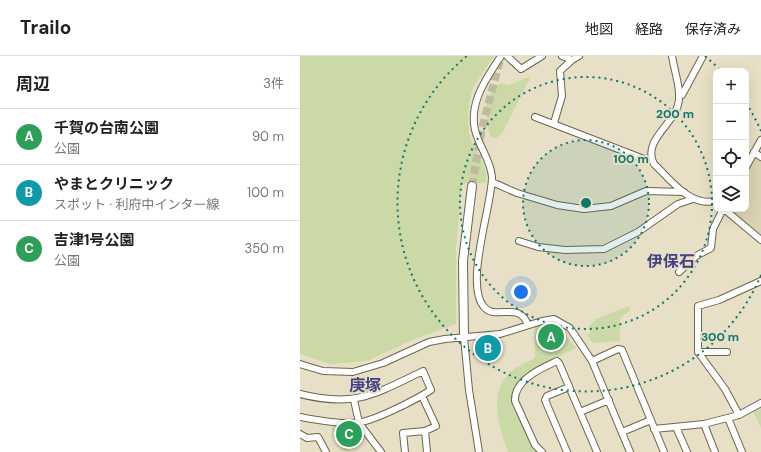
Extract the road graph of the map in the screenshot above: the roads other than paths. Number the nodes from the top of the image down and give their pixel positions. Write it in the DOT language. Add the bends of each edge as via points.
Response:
graph roads {
  1 [pos="501,56"];
  2 [pos="507,56"];
  3 [pos="542,56"];
  4 [pos="562,56"];
  5 [pos="579,56"];
  6 [pos="672,56"];
  7 [pos="703,56"];
  8 [pos="572,60"];
  9 [pos="679,96"];
  10 [pos="535,116"];
  11 [pos="554,123"];
  12 [pos="761,140"];
  13 [pos="754,152"];
  14 [pos="761,157"];
  15 [pos="651,158"];
  16 [pos="749,161"];
  17 [pos="492,182"];
  18 [pos="472,186"];
  19 [pos="684,192"];
  20 [pos="693,199"];
  21 [pos="713,201"];
  22 [pos="722,212"];
  23 [pos="728,212"];
  24 [pos="761,240"];
  25 [pos="519,241"];
  26 [pos="678,272"];
  27 [pos="761,281"];
  28 [pos="528,325"];
  29 [pos="464,337"];
  30 [pos="698,352"];
  31 [pos="727,352"];
  32 [pos="592,361"];
  33 [pos="300,364"];
  34 [pos="569,387"];
  35 [pos="300,394"];
  36 [pos="422,396"];
  37 [pos="354,400"];
  38 [pos="608,400"];
  39 [pos="761,403"];
  40 [pos="580,412"];
  41 [pos="739,415"];
  42 [pos="300,417"];
  43 [pos="728,418"];
  44 [pos="651,420"];
  45 [pos="359,423"];
  46 [pos="704,424"];
  47 [pos="676,427"];
  48 [pos="654,429"];
  49 [pos="425,431"];
  50 [pos="622,432"];
  51 [pos="300,434"];
  52 [pos="628,451"];
  53 [pos="326,452"];
  54 [pos="381,452"];
  55 [pos="404,452"];
  56 [pos="427,452"];
  57 [pos="479,452"];
  58 [pos="542,452"];
  59 [pos="567,452"];
  60 [pos="597,452"];
  61 [pos="664,452"];
  62 [pos="687,452"];
  63 [pos="715,452"];
  64 [pos="742,452"];
  1 -- 17 [label="street" via="479,92 474,116 475,130 490,166"];
  2 -- 3 [label="street" via="521,69"];
  4 -- 8 [label="street"];
  5 -- 8 [label="street"];
  6 -- 9 [label="street"];
  7 -- 9 [label="street" via="682,95"];
  8 -- 11 [label="street" via="560,71 562,96"];
  9 -- 15 [label="street" via="676,110 653,143"];
  10 -- 11 [label="street"];
  11 -- 15 [label="street" via="644,159"];
  12 -- 13 [label="street"];
  13 -- 14 [label="street"];
  13 -- 16 [label="street"];
  15 -- 19 [label="street" via="654,164"];
  17 -- 19 [label="street" via="517,193 557,205 584,209 611,206 646,191"];
  17 -- 28 [label="street" via="478,261 480,301 490,311 519,314"];
  18 -- 29 [label="main road" via="463,261"];
  19 -- 20 [label="street"];
  20 -- 21 [label="street" via="702,203"];
  20 -- 25 [label="street" via="678,204 638,232 604,248 565,250 538,247"];
  22 -- 26 [label="street" via="714,226 711,248 696,256"];
  23 -- 24 [label="street"];
  27 -- 30 [label="street" via="719,300 698,306"];
  28 -- 29 [label="street" via="500,334"];
  28 -- 32 [label="street" via="548,319 564,323"];
  29 -- 33 [label="street" via="429,342 383,363 354,372 323,371"];
  29 -- 57 [label="street"];
  30 -- 31 [label="street"];
  30 -- 41 [label="street" via="725,388"];
  32 -- 38 [label="street"];
  32 -- 44 [label="street" via="618,349 622,350"];
  34 -- 40 [label="street"];
  34 -- 58 [label="street" via="557,361 543,367 516,389 515,401 534,444"];
  34 -- 59 [label="street" via="547,396 545,400"];
  35 -- 37 [label="street"];
  36 -- 37 [label="street" via="431,390 423,371 373,395"];
  36 -- 45 [label="street"];
  36 -- 49 [label="street" via="436,426"];
  37 -- 45 [label="street"];
  38 -- 40 [label="street"];
  38 -- 50 [label="street"];
  39 -- 41 [label="street"];
  40 -- 60 [label="street"];
  41 -- 43 [label="street"];
  42 -- 45 [label="street"];
  43 -- 46 [label="street"];
  43 -- 64 [label="street"];
  44 -- 48 [label="street"];
  44 -- 50 [label="street"];
  45 -- 54 [label="street"];
  46 -- 47 [label="street"];
  46 -- 63 [label="street"];
  47 -- 48 [label="street"];
  47 -- 62 [label="street"];
  48 -- 61 [label="street"];
  49 -- 55 [label="street" via="403,433"];
  49 -- 56 [label="street"];
  50 -- 52 [label="street"];
  51 -- 53 [label="street" via="307,438 318,437"];
}
